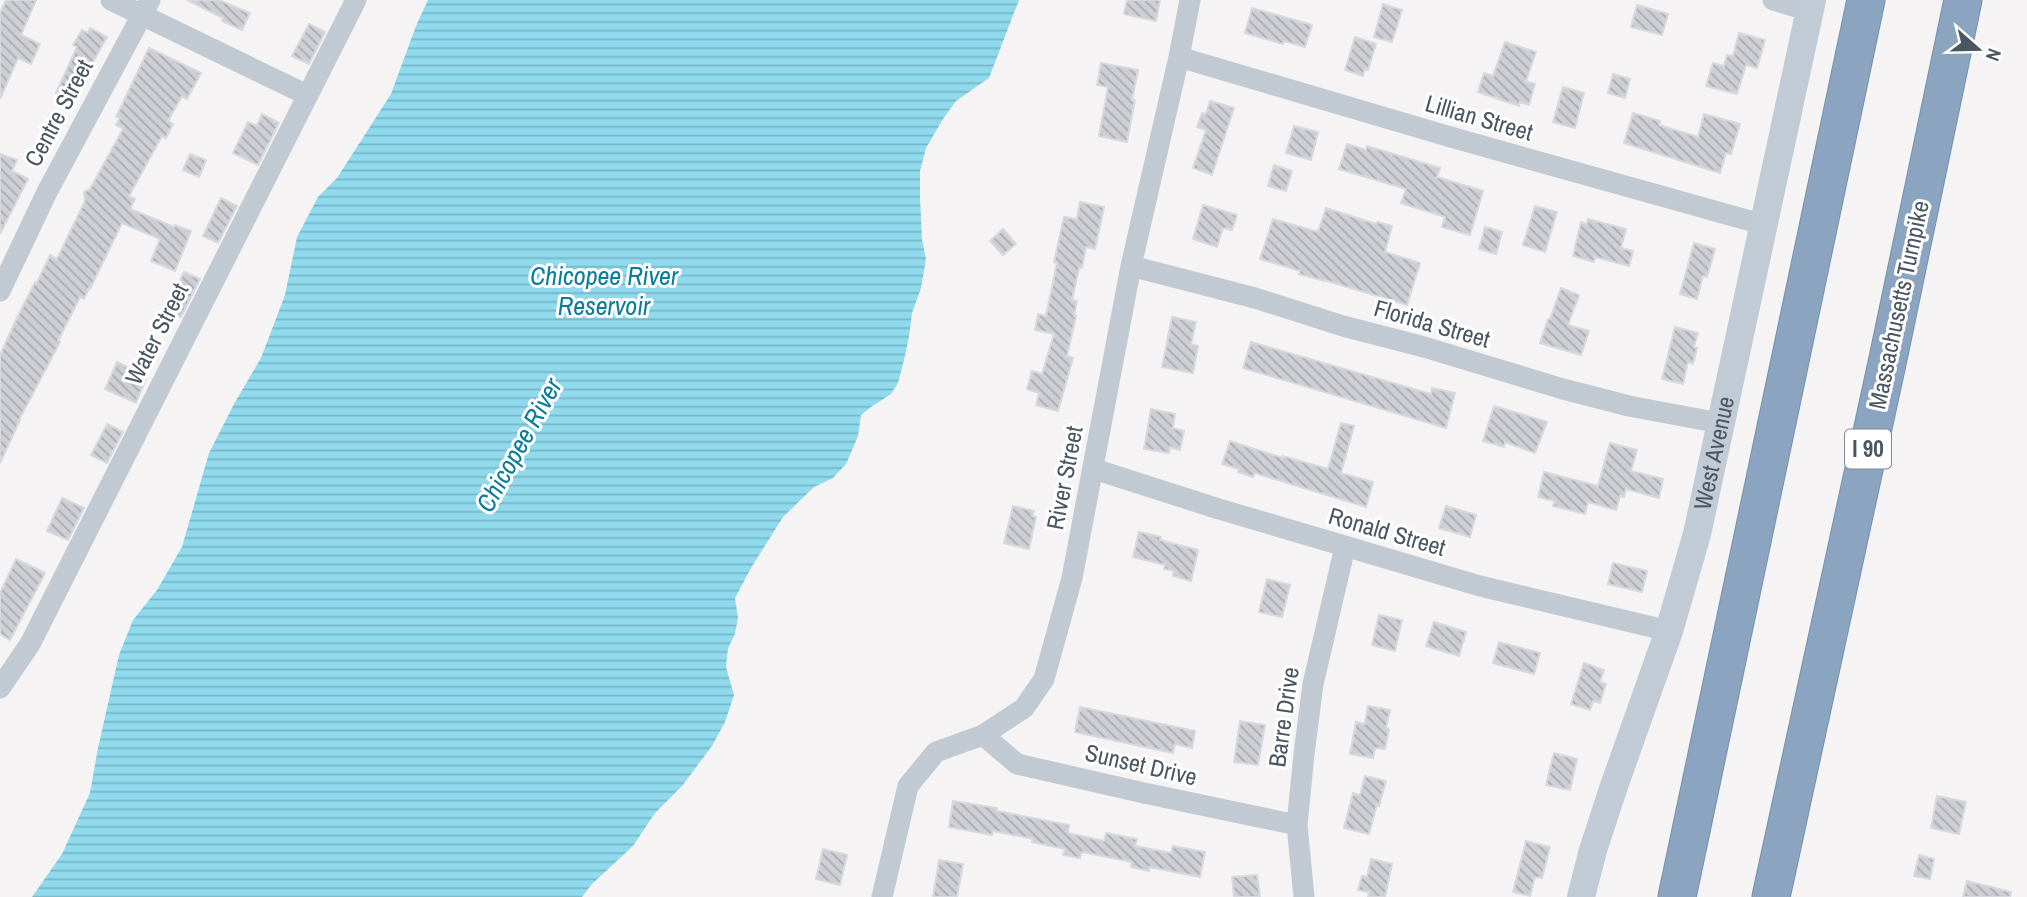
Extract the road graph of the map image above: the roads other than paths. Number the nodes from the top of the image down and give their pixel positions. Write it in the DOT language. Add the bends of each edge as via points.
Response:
graph roads {
  1 [pos="111,0"];
  2 [pos="356,0"];
  3 [pos="1190,0"];
  4 [pos="1773,0"];
  5 [pos="1866,0"];
  6 [pos="1963,0"];
  7 [pos="1811,5"];
  8 [pos="146,8"];
  9 [pos="1179,57"];
  10 [pos="307,95"];
  11 [pos="1765,225"];
  12 [pos="1131,266"];
  13 [pos="0,291"];
  14 [pos="1720,422"];
  15 [pos="1094,469"];
  16 [pos="1345,547"];
  17 [pos="1669,631"];
  18 [pos="0,688"];
  19 [pos="983,735"];
  20 [pos="1297,825"];
  21 [pos="882,897"];
  22 [pos="1304,897"];
  23 [pos="1581,897"];
  24 [pos="1677,897"];
  25 [pos="1771,897"];
  1 -- 8 [label="street"];
  2 -- 10 [label="street, Water Street"];
  3 -- 9 [label="street, River Street"];
  4 -- 7 [label="street"];
  5 -- 24 [label="highway"];
  6 -- 25 [label="highway, Massachusetts Turnpike / I 90"];
  7 -- 11 [label="main road, West Avenue"];
  8 -- 10 [label="street"];
  8 -- 13 [label="street, Centre Street" via="47,192"];
  9 -- 11 [label="street, Lillian Street"];
  9 -- 12 [label="street, River Street"];
  10 -- 18 [label="street, Water Street" via="30,644"];
  11 -- 14 [label="main road, West Avenue"];
  12 -- 14 [label="street, Florida Street" via="1563,389"];
  12 -- 15 [label="street, River Street"];
  14 -- 17 [label="main road, West Avenue" via="1697,534"];
  15 -- 16 [label="street, Ronald Street"];
  15 -- 19 [label="street, River Street" via="1072,578 1044,679 1024,708"];
  16 -- 17 [label="street, Ronald Street" via="1480,586"];
  16 -- 20 [label="street, Barre Drive" via="1313,684"];
  17 -- 23 [label="main road, West Avenue" via="1614,786"];
  19 -- 20 [label="street, Sunset Drive" via="1017,764"];
  19 -- 21 [label="street, River Street" via="936,752 908,786"];
  20 -- 22 [label="street, Barre Drive"];
}
